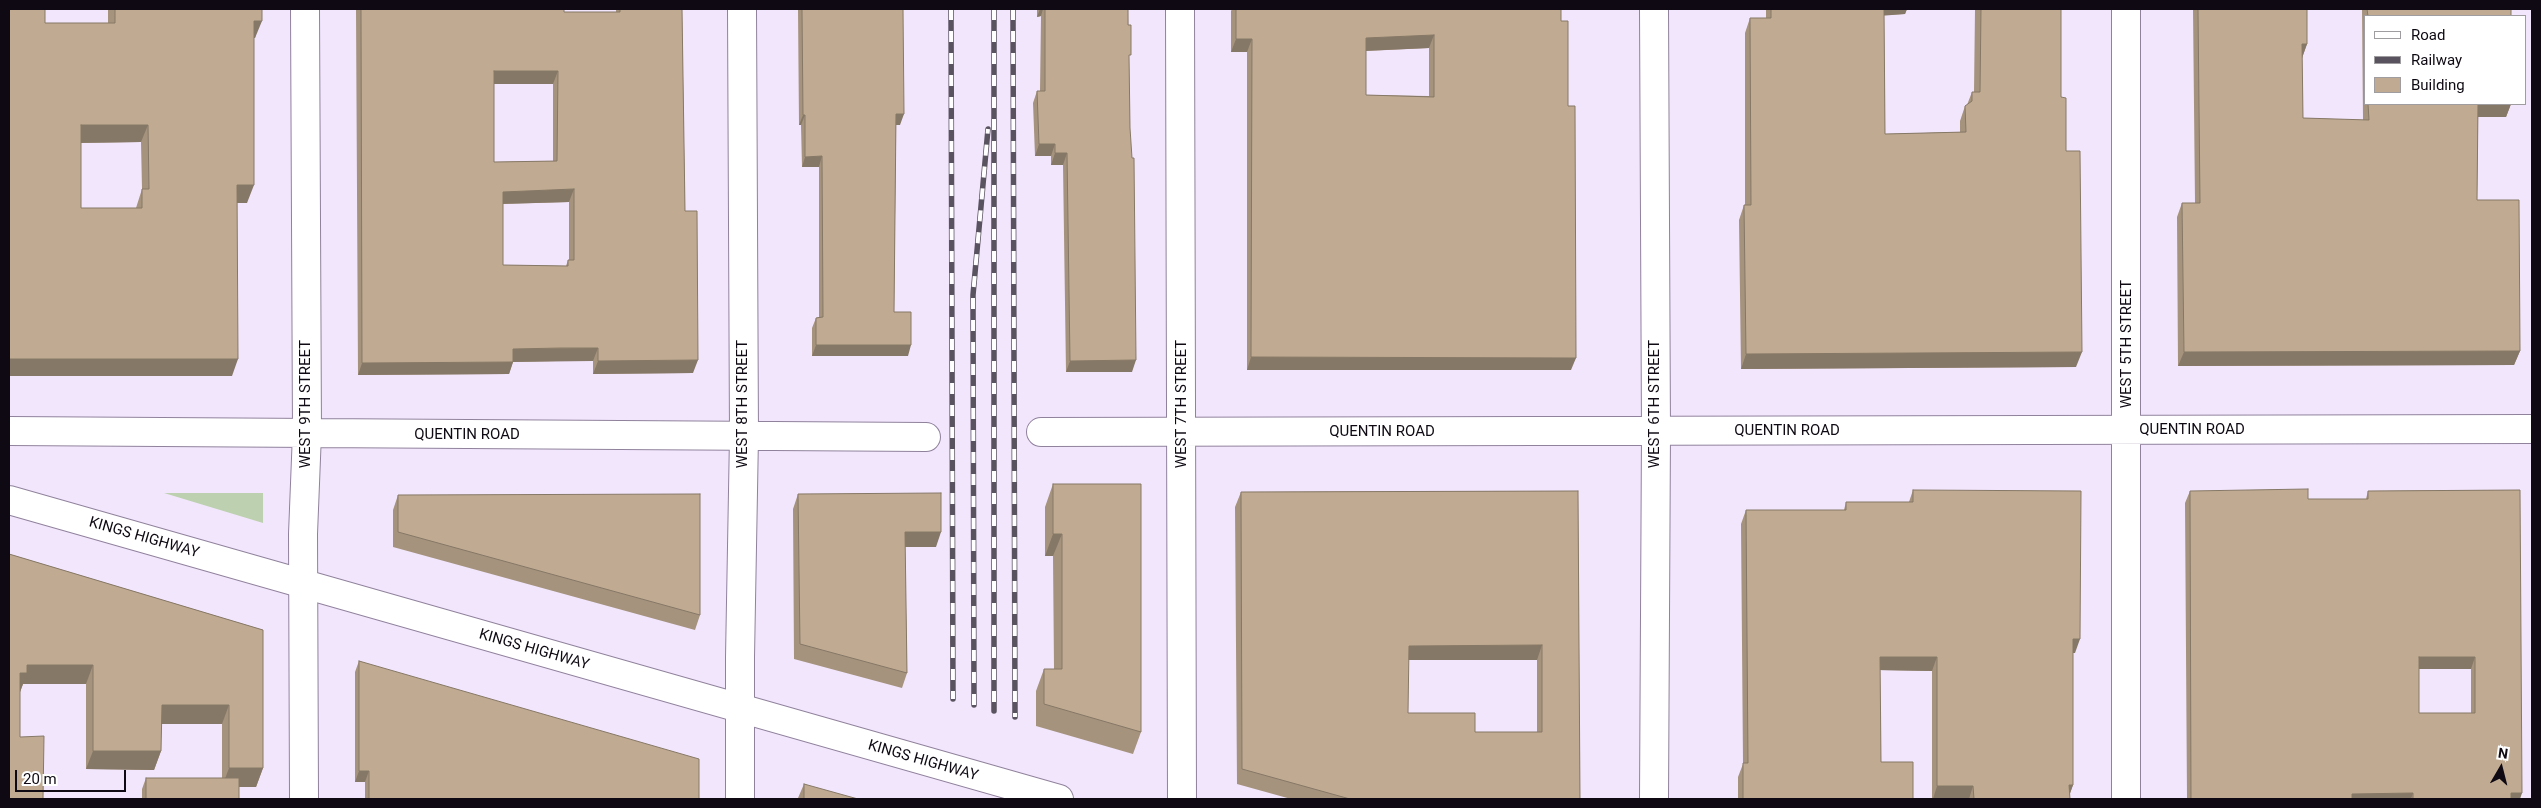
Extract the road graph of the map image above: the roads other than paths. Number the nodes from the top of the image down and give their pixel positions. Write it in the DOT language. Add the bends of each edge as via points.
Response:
graph roads {
  1 [pos="305,9"];
  2 [pos="742,9"];
  3 [pos="1180,9"];
  4 [pos="1654,9"];
  5 [pos="2126,9"];
  6 [pos="2532,429"];
  7 [pos="2127,430"];
  8 [pos="9,431"];
  9 [pos="1041,432"];
  10 [pos="1182,432"];
  11 [pos="1656,432"];
  12 [pos="307,433"];
  13 [pos="744,436"];
  14 [pos="926,437"];
  15 [pos="9,500"];
  16 [pos="304,584"];
  17 [pos="740,708"];
  18 [pos="304,799"];
  19 [pos="740,799"];
  20 [pos="1059,799"];
  21 [pos="1182,799"];
  22 [pos="1654,799"];
  23 [pos="2126,799"];
  1 -- 12 [label="street, WEST 9TH STREET"];
  2 -- 13 [label="street, WEST 8TH STREET"];
  3 -- 10 [label="street, WEST 7TH STREET"];
  4 -- 11 [label="street, WEST 6TH STREET"];
  5 -- 7 [label="street, WEST 5TH STREET"];
  6 -- 7 [label="street, QUENTIN ROAD"];
  7 -- 11 [label="street, QUENTIN ROAD"];
  7 -- 23 [label="street, WEST 5TH STREET"];
  8 -- 12 [label="street, QUENTIN ROAD"];
  9 -- 10 [label="street, QUENTIN ROAD"];
  10 -- 11 [label="street, QUENTIN ROAD"];
  10 -- 21 [label="street, WEST 7TH STREET"];
  11 -- 22 [label="street, WEST 6TH STREET"];
  12 -- 13 [label="street, QUENTIN ROAD"];
  12 -- 16 [label="street, WEST 9TH STREET"];
  13 -- 14 [label="street, QUENTIN ROAD"];
  13 -- 17 [label="street, WEST 8TH STREET"];
  15 -- 16 [label="street, KINGS HIGHWAY"];
  16 -- 17 [label="street, KINGS HIGHWAY"];
  16 -- 18 [label="street, WEST 9TH STREET"];
  17 -- 19 [label="street, WEST 8TH STREET"];
  17 -- 20 [label="street, KINGS HIGHWAY"];
}
